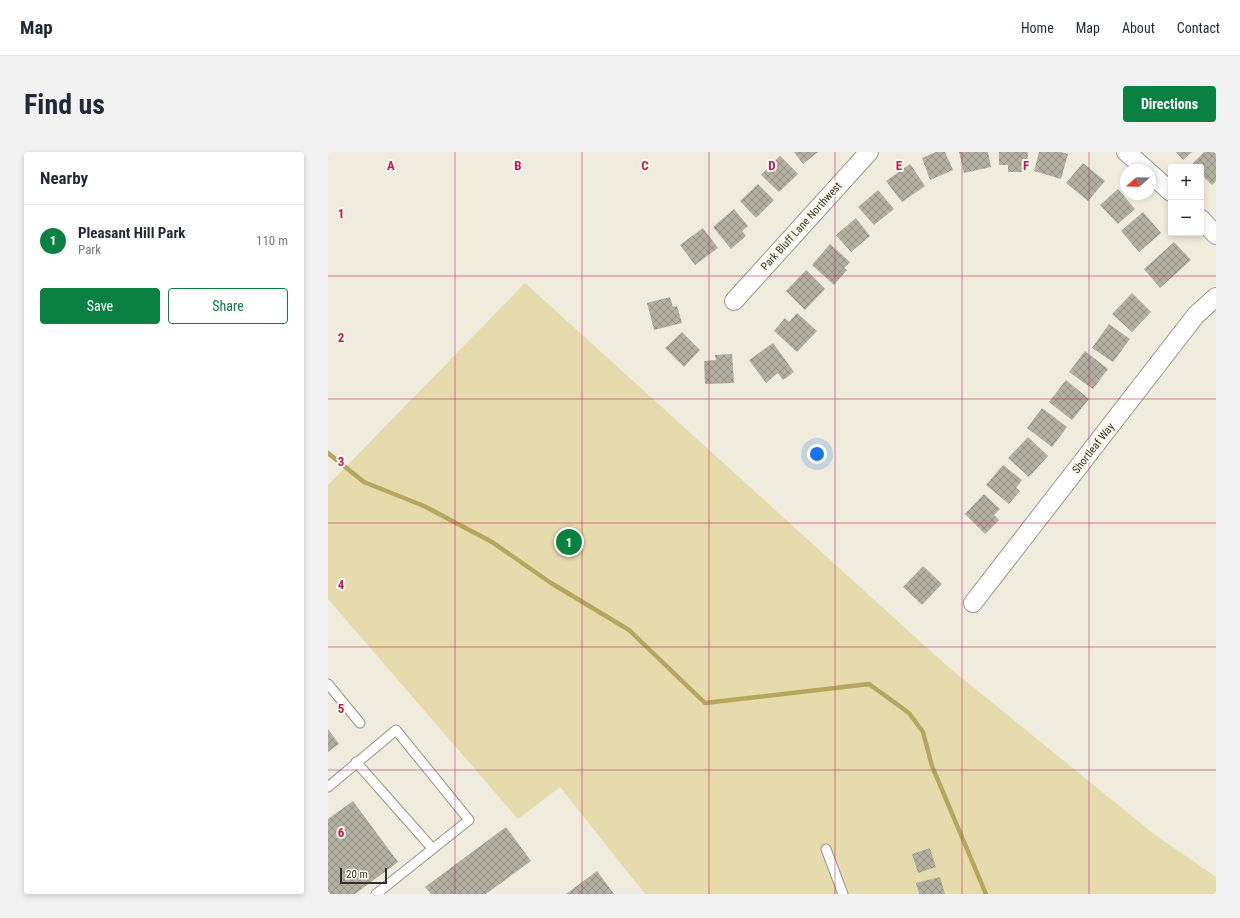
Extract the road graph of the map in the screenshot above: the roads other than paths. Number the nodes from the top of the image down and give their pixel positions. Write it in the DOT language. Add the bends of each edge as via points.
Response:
graph roads {
  1 [pos="869,152"];
  2 [pos="1126,152"];
  3 [pos="1140,164"];
  4 [pos="1156,178"];
  5 [pos="1168,189"];
  6 [pos="1204,222"];
  7 [pos="1216,235"];
  8 [pos="1216,297"];
  9 [pos="734,301"];
  10 [pos="973,603"];
  11 [pos="328,684"];
  12 [pos="360,723"];
  13 [pos="356,762"];
  14 [pos="328,786"];
  15 [pos="432,848"];
  16 [pos="826,849"];
  17 [pos="376,894"];
  18 [pos="843,894"];
  1 -- 9 [label="street, Park Bluff Lane Northwest"];
  2 -- 3 [label="street"];
  4 -- 5 [label="street"];
  6 -- 7 [label="street"];
  8 -- 10 [label="street, Shortleaf Way" via="1196,315"];
  11 -- 12 [label="lane"];
  13 -- 14 [label="lane"];
  13 -- 15 [label="lane"];
  13 -- 15 [label="lane" via="396,730 468,820"];
  15 -- 17 [label="lane"];
  16 -- 18 [label="lane"];
}
